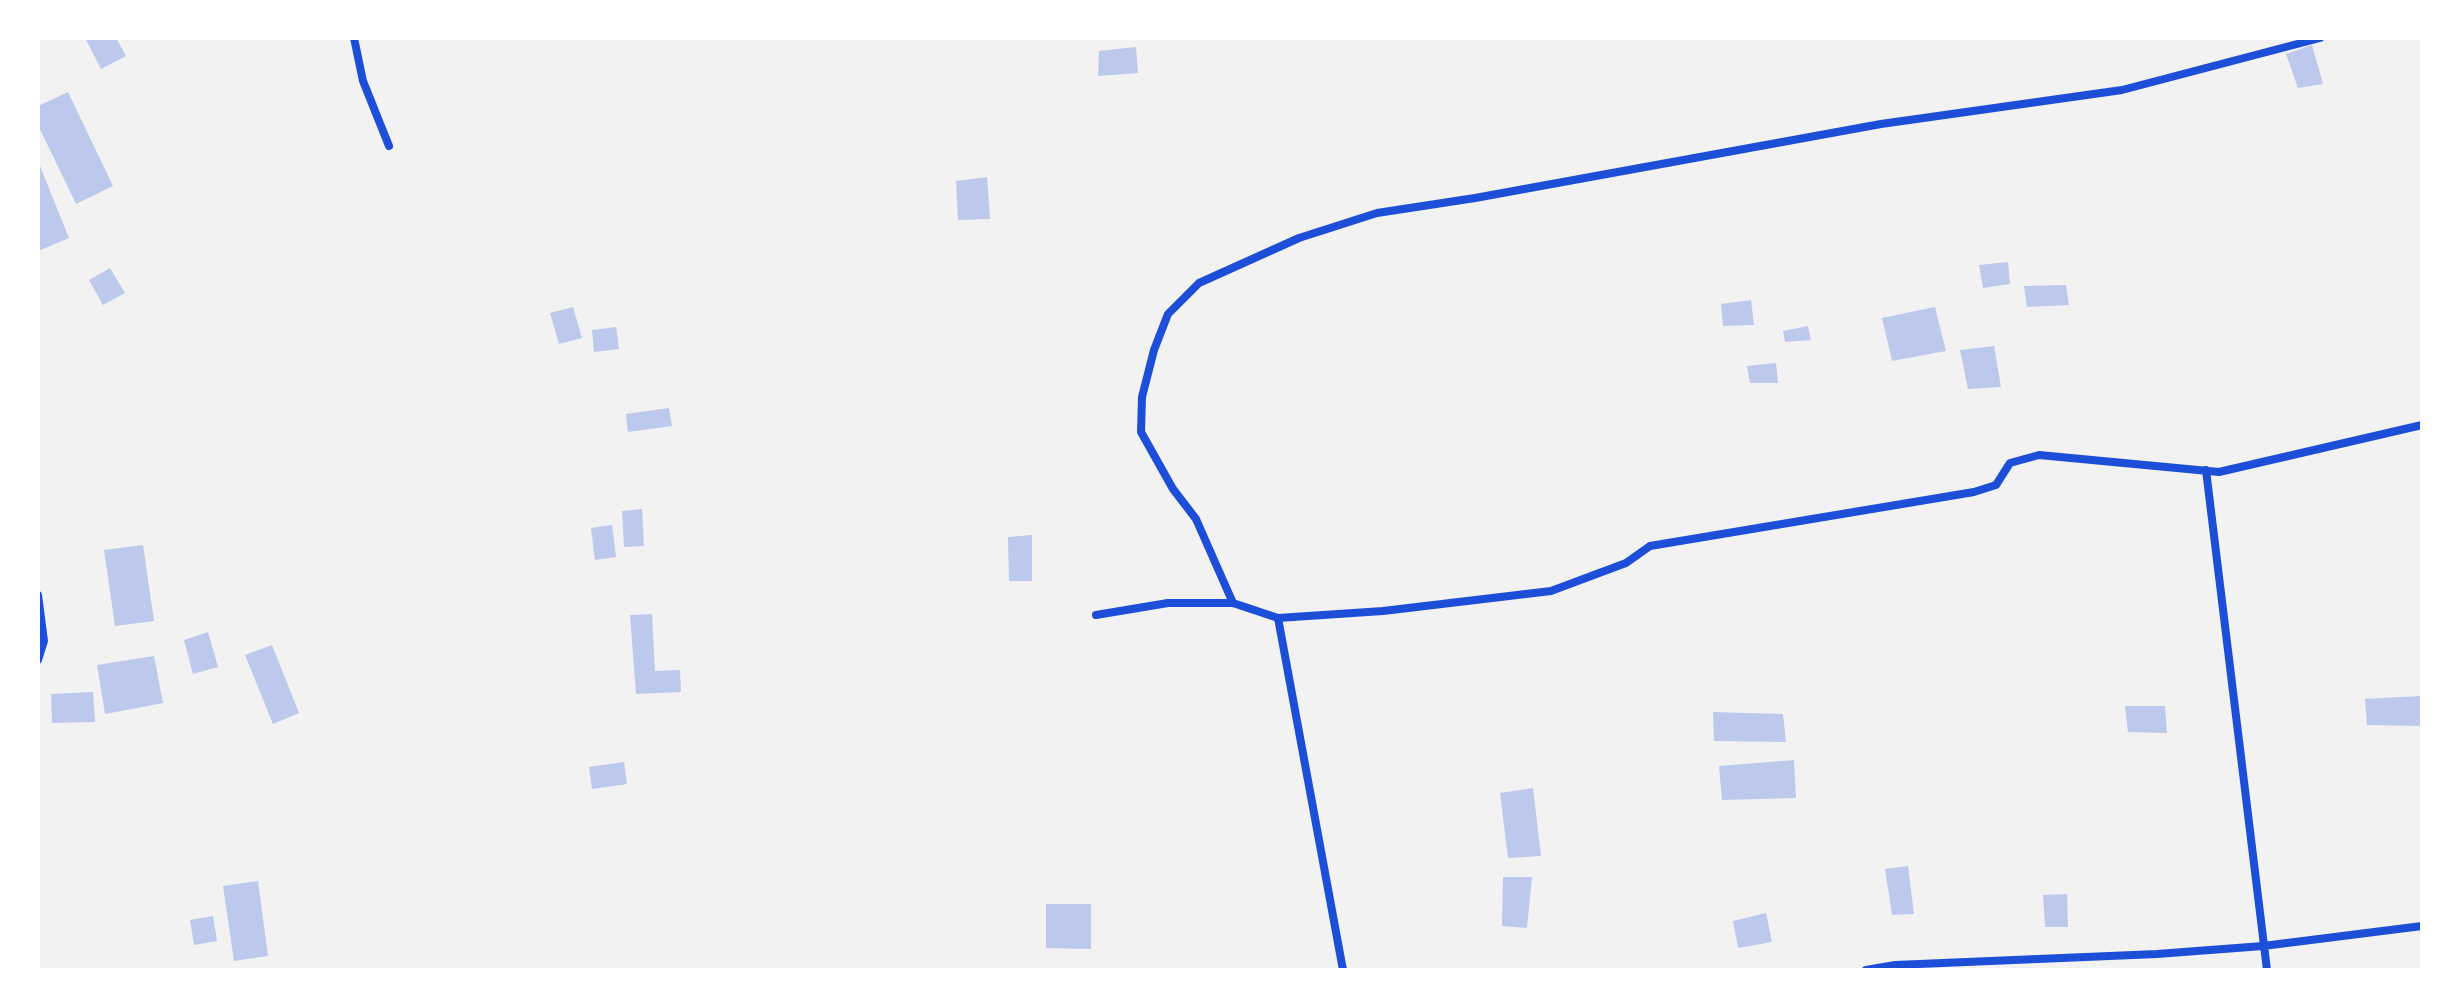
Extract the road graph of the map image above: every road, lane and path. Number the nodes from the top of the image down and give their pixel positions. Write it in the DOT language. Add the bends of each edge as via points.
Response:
graph roads {
  1 [pos="354,38"];
  2 [pos="2320,38"];
  3 [pos="389,146"];
  4 [pos="2422,425"];
  5 [pos="2206,470"];
  6 [pos="38,595"];
  7 [pos="1233,603"];
  8 [pos="1096,615"];
  9 [pos="1278,618"];
  10 [pos="38,660"];
  11 [pos="2422,926"];
  12 [pos="2263,946"];
  13 [pos="1343,970"];
  14 [pos="1866,970"];
  15 [pos="2267,970"];
  1 -- 3 [label="street" via="363,81"];
  2 -- 7 [label="street" via="2122,90 1881,124 1377,213 1299,238 1199,283 1168,314 1142,397 1141,432 1196,519"];
  4 -- 5 [label="street" via="2219,472"];
  5 -- 9 [label="street" via="2039,455 2010,463 1996,485 1974,492 1650,546 1626,563 1551,591"];
  5 -- 12 [label="street"];
  6 -- 10 [label="street" via="44,641"];
  7 -- 8 [label="street" via="1168,603"];
  7 -- 9 [label="street"];
  9 -- 13 [label="street"];
  11 -- 12 [label="street"];
  12 -- 14 [label="street"];
  12 -- 15 [label="street"];
}
